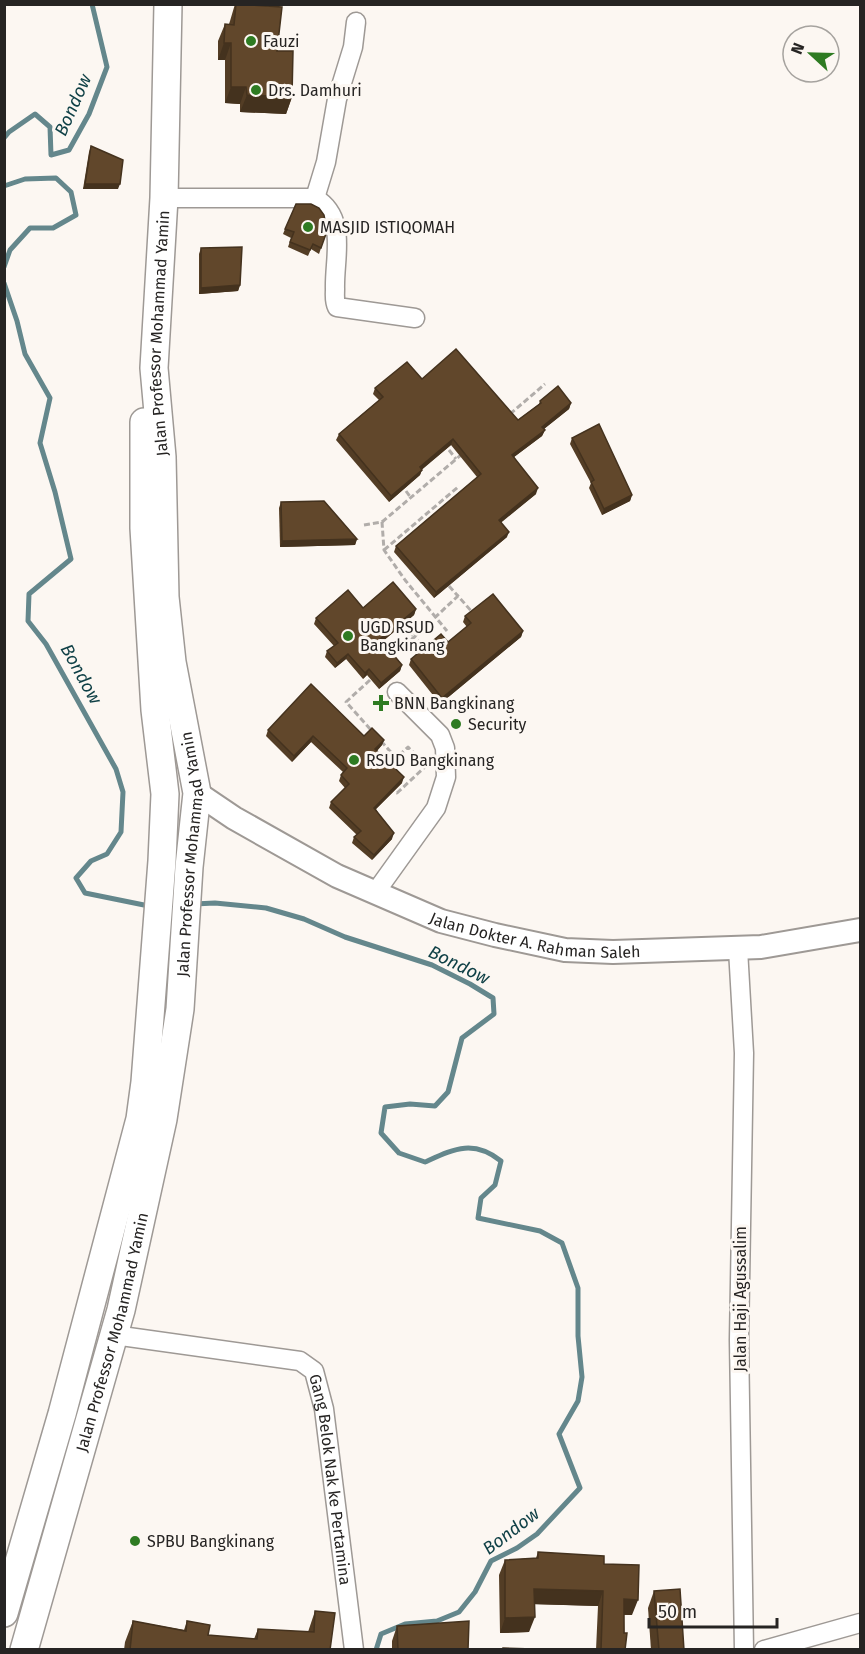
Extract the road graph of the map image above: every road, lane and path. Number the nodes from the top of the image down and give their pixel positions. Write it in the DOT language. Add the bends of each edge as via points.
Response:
graph roads {
  1 [pos="156,4"];
  2 [pos="168,4"];
  3 [pos="356,22"];
  4 [pos="164,198"];
  5 [pos="315,198"];
  6 [pos="415,318"];
  7 [pos="544,384"];
  8 [pos="508,415"];
  9 [pos="448,450"];
  10 [pos="465,452"];
  11 [pos="456,459"];
  12 [pos="458,487"];
  13 [pos="406,491"];
  14 [pos="411,498"];
  15 [pos="382,522"];
  16 [pos="364,525"];
  17 [pos="384,550"];
  18 [pos="449,586"];
  19 [pos="458,596"];
  20 [pos="473,613"];
  21 [pos="436,617"];
  22 [pos="403,624"];
  23 [pos="447,631"];
  24 [pos="414,637"];
  25 [pos="426,649"];
  26 [pos="383,666"];
  27 [pos="370,680"];
  28 [pos="397,692"];
  29 [pos="395,791"];
  30 [pos="197,793"];
  31 [pos="234,818"];
  32 [pos="193,828"];
  33 [pos="375,893"];
  34 [pos="861,930"];
  35 [pos="738,949"];
  36 [pos="114,1335"];
  37 [pos="62,1414"];
  38 [pos="88,1420"];
  39 [pos="4,1613"];
  40 [pos="861,1623"];
  41 [pos="24,1650"];
  42 [pos="354,1650"];
  43 [pos="744,1650"];
  44 [pos="765,1650"];
  1 -- 37 [label="highway, Jalan Professor Mohammad Yamin" via="142,359 145,538 155,710 165,794 162,861 140,1119"];
  2 -- 4 [label="highway, Jalan Professor Mohammad Yamin"];
  3 -- 5 [label="street"];
  4 -- 5 [label="street"];
  4 -- 30 [label="highway, Jalan Professor Mohammad Yamin" via="154,368 162,457 165,597 172,662"];
  5 -- 6 [label="street" via="325,206 338,232 338,307"];
  7 -- 8 [label="path"];
  9 -- 11 [label="path"];
  10 -- 11 [label="path"];
  11 -- 14 [label="path"];
  12 -- 17 [label="path"];
  13 -- 14 [label="path"];
  14 -- 15 [label="path"];
  15 -- 16 [label="path"];
  15 -- 17 [label="path"];
  17 -- 21 [label="path"];
  18 -- 19 [label="path"];
  19 -- 20 [label="path"];
  19 -- 21 [label="path"];
  21 -- 23 [label="path"];
  21 -- 24 [label="path"];
  22 -- 24 [label="path"];
  24 -- 25 [label="path"];
  24 -- 26 [label="path"];
  27 -- 29 [label="path" via="346,702 396,758 408,747 426,766"];
  28 -- 33 [label="street" via="440,735 445,748 446,777 436,808"];
  30 -- 31 [label="main road, Jalan Dokter A. Rahman Saleh"];
  30 -- 32 [label="highway, Jalan Professor Mohammad Yamin"];
  31 -- 32 [label="main road"];
  31 -- 33 [label="main road, Jalan Dokter A. Rahman Saleh"];
  32 -- 36 [label="highway, Jalan Professor Mohammad Yamin" via="180,1009 163,1119"];
  33 -- 35 [label="main road, Jalan Dokter A. Rahman Saleh" via="441,921 565,950"];
  34 -- 35 [label="main road, Jalan Dokter A. Rahman Saleh"];
  35 -- 43 [label="street, Jalan Haji Agussalim" via="744,1053 739,1340"];
  36 -- 38 [label="highway, Jalan Professor Mohammad Yamin"];
  36 -- 42 [label="street, Gang Belok Nak ke Pertamina" via="300,1361 314,1371 324,1409"];
  37 -- 38 [label="highway"];
  37 -- 39 [label="highway, Jalan Professor Mohammad Yamin"];
  38 -- 41 [label="highway, Jalan Professor Mohammad Yamin"];
  40 -- 44 [label="street"];
}
